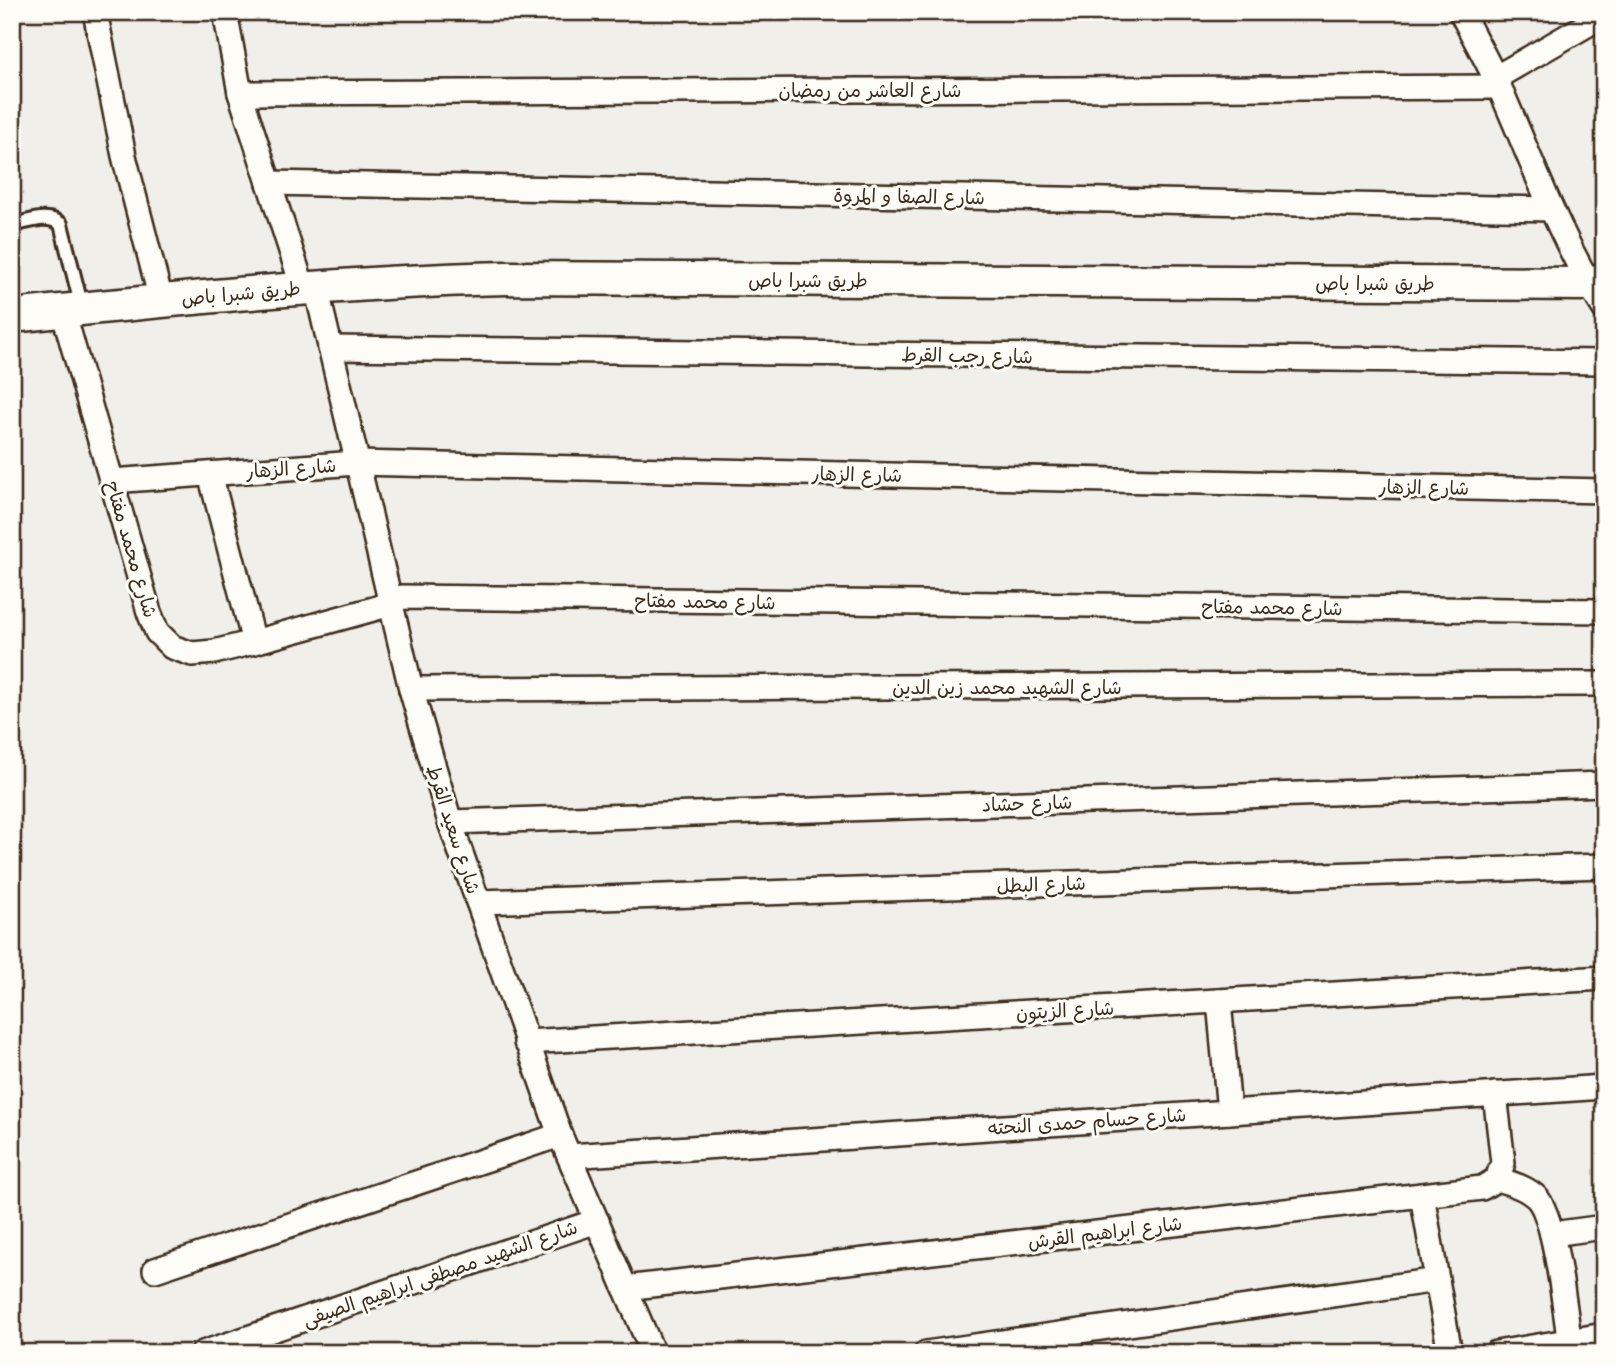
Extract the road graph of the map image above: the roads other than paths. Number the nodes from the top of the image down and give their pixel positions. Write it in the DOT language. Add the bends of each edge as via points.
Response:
graph roads {
  1 [pos="96,12"];
  2 [pos="225,12"];
  3 [pos="1461,12"];
  4 [pos="1604,15"];
  5 [pos="1497,83"];
  6 [pos="240,93"];
  7 [pos="270,183"];
  8 [pos="1549,209"];
  9 [pos="12,225"];
  10 [pos="309,287"];
  11 [pos="1599,290"];
  12 [pos="161,300"];
  13 [pos="73,310"];
  14 [pos="12,316"];
  15 [pos="330,348"];
  16 [pos="1604,362"];
  17 [pos="356,463"];
  18 [pos="210,474"];
  19 [pos="112,481"];
  20 [pos="1604,491"];
  21 [pos="389,601"];
  22 [pos="1604,611"];
  23 [pos="254,642"];
  24 [pos="1604,684"];
  25 [pos="411,689"];
  26 [pos="1604,784"];
  27 [pos="450,822"];
  28 [pos="1604,866"];
  29 [pos="478,902"];
  30 [pos="1604,978"];
  31 [pos="1219,1001"];
  32 [pos="526,1042"];
  33 [pos="1604,1087"];
  34 [pos="1495,1094"];
  35 [pos="1229,1112"];
  36 [pos="565,1145"];
  37 [pos="1497,1179"];
  38 [pos="1422,1195"];
  39 [pos="597,1221"];
  40 [pos="1604,1227"];
  41 [pos="1552,1234"];
  42 [pos="155,1270"];
  43 [pos="1437,1280"];
  44 [pos="625,1288"];
  45 [pos="1604,1335"];
  46 [pos="1570,1347"];
  47 [pos="203,1353"];
  48 [pos="653,1353"];
  49 [pos="926,1353"];
  50 [pos="1450,1353"];
  51 [pos="1496,1353"];
  1 -- 12 [label="street" via="124,156"];
  2 -- 6 [label="street, شارع سعيد القرط"];
  3 -- 5 [label="street"];
  4 -- 5 [label="street"];
  5 -- 6 [label="street, شارع العاشر من رمضان"];
  5 -- 8 [label="street"];
  6 -- 7 [label="street, شارع سعيد القرط"];
  7 -- 8 [label="street, شارع الصفا و المروة"];
  7 -- 10 [label="street, شارع سعيد القرط"];
  8 -- 11 [label="street"];
  9 -- 13 [label="lane" via="45,218 61,224"];
  10 -- 11 [label="main road, طريق شبرا باص" via="507,278"];
  10 -- 12 [label="main road, طريق شبرا باص"];
  10 -- 15 [label="street, شارع سعيد القرط"];
  12 -- 13 [label="main road, طريق شبرا باص"];
  13 -- 14 [label="main road, طريق شبرا باص"];
  13 -- 19 [label="street, شارع محمد مفتاح"];
  15 -- 16 [label="street, شارع رجب القرط"];
  15 -- 17 [label="street, شارع سعيد القرط"];
  17 -- 18 [label="street, شارع الزهار"];
  17 -- 20 [label="street, شارع الزهار"];
  17 -- 21 [label="street, شارع سعيد القرط"];
  18 -- 19 [label="street, شارع الزهار"];
  18 -- 23 [label="street"];
  19 -- 23 [label="street, شارع محمد مفتاح" via="157,632 172,647 192,654"];
  21 -- 22 [label="street, شارع محمد مفتاح" via="402,597"];
  21 -- 23 [label="street, شارع محمد مفتاح"];
  21 -- 25 [label="street, شارع سعيد القرط"];
  24 -- 25 [label="street, شارع الشهيد محمد زين الدين"];
  25 -- 27 [label="street, شارع سعيد القرط"];
  26 -- 27 [label="street, شارع حشاد"];
  27 -- 29 [label="street, شارع سعيد القرط"];
  28 -- 29 [label="street, شارع البطل"];
  29 -- 32 [label="street, شارع سعيد القرط"];
  30 -- 31 [label="street, شارع الزيتون"];
  31 -- 32 [label="street, شارع الزيتون"];
  31 -- 35 [label="street"];
  32 -- 36 [label="street, شارع سعيد القرط"];
  33 -- 34 [label="street, شارع حسام حمدى النحته"];
  34 -- 35 [label="street, شارع حسام حمدى النحته"];
  34 -- 37 [label="street" via="1503,1163"];
  35 -- 36 [label="street, شارع حسام حمدى النحته"];
  36 -- 39 [label="street, شارع سعيد القرط"];
  36 -- 42 [label="street, شارع حسام حمدى النحته"];
  37 -- 38 [label="street, شارع ابراهيم القرش" via="1482,1188"];
  37 -- 41 [label="street" via="1537,1198"];
  38 -- 43 [label="street"];
  38 -- 44 [label="street, شارع ابراهيم القرش"];
  39 -- 44 [label="street, شارع سعيد القرط"];
  39 -- 47 [label="street, شارع الشهيد مصطفى ابراهيم الصيفى"];
  40 -- 41 [label="street"];
  41 -- 46 [label="street"];
  43 -- 49 [label="street"];
  43 -- 50 [label="street"];
  44 -- 48 [label="street, شارع سعيد القرط"];
  45 -- 46 [label="street"];
  46 -- 51 [label="street"];
}
